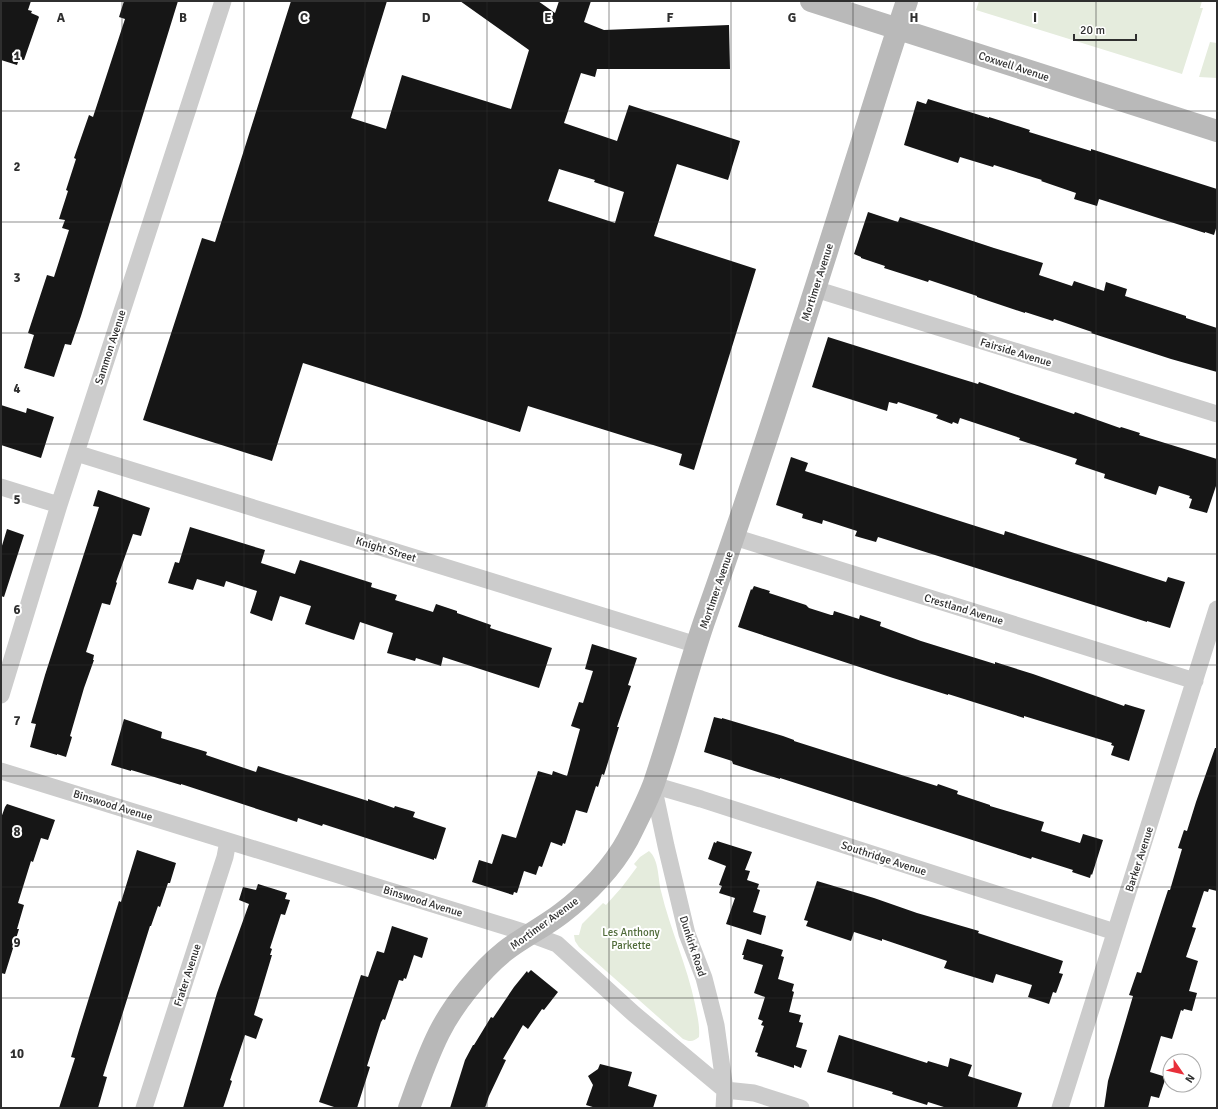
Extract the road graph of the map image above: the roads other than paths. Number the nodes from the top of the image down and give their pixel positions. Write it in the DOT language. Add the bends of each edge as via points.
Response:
graph roads {
  1 [pos="224,1"];
  2 [pos="811,1"];
  3 [pos="907,1"];
  4 [pos="898,28"];
  5 [pos="1217,131"];
  6 [pos="815,289"];
  7 [pos="1217,414"];
  8 [pos="76,453"];
  9 [pos="1,487"];
  10 [pos="59,506"];
  11 [pos="734,537"];
  12 [pos="1217,609"];
  13 [pos="696,644"];
  14 [pos="1195,682"];
  15 [pos="1,695"];
  16 [pos="1,771"];
  17 [pos="653,786"];
  18 [pos="228,841"];
  19 [pos="1115,932"];
  20 [pos="530,934"];
  21 [pos="725,1090"];
  22 [pos="144,1108"];
  23 [pos="409,1108"];
  24 [pos="724,1108"];
  25 [pos="801,1108"];
  26 [pos="1060,1108"];
  1 -- 8 [label="street, Sammon Avenue"];
  2 -- 4 [label="street, Coxwell Avenue"];
  3 -- 4 [label="street, Mortimer Avenue"];
  4 -- 5 [label="street, Coxwell Avenue"];
  4 -- 6 [label="street, Mortimer Avenue"];
  6 -- 7 [label="street, Fairside Avenue"];
  6 -- 11 [label="street, Mortimer Avenue"];
  8 -- 10 [label="street, Sammon Avenue"];
  8 -- 13 [label="street, Knight Street"];
  9 -- 10 [label="street"];
  10 -- 15 [label="street, Sammon Avenue"];
  11 -- 13 [label="street, Mortimer Avenue"];
  11 -- 14 [label="street, Crestland Avenue"];
  12 -- 14 [label="street, Barker Avenue"];
  13 -- 17 [label="street, Mortimer Avenue"];
  14 -- 19 [label="street, Barker Avenue"];
  16 -- 18 [label="street, Binswood Avenue"];
  17 -- 19 [label="street, Southridge Avenue" via="701,799"];
  17 -- 20 [label="street, Mortimer Avenue" via="626,842 611,864 577,900"];
  17 -- 21 [label="street, Dunkirk Road" via="687,934 704,978 716,1025"];
  18 -- 20 [label="street, Binswood Avenue"];
  18 -- 22 [label="street, Frater Avenue"];
  19 -- 26 [label="street, Barker Avenue"];
  20 -- 21 [label="street, Binswood Avenue" via="557,944 634,1014"];
  20 -- 23 [label="street, Mortimer Avenue" via="486,968 462,998 440,1030"];
  21 -- 24 [label="street, Dunkirk Road"];
  21 -- 25 [label="street" via="754,1093"];
}
